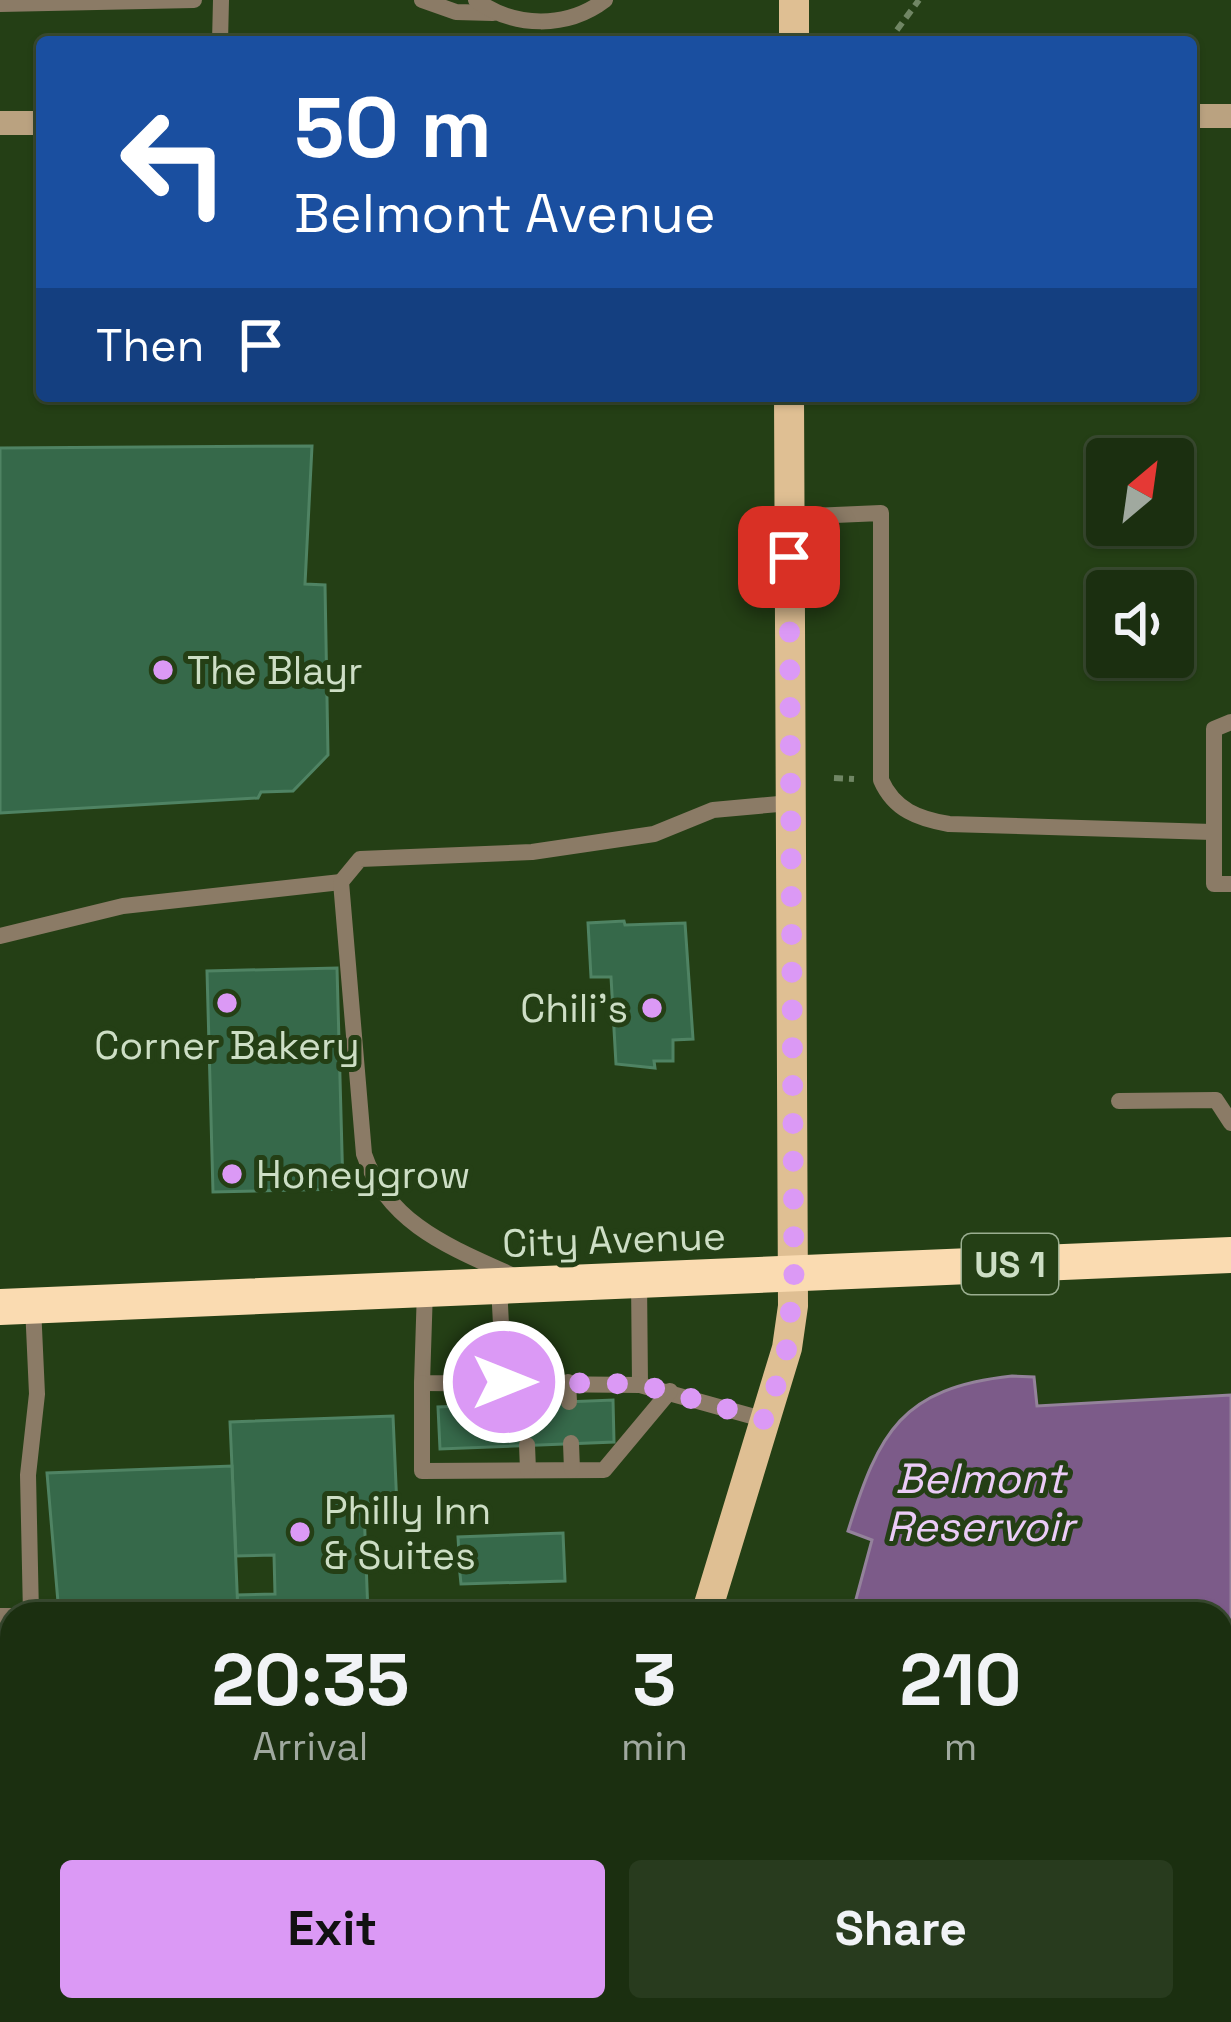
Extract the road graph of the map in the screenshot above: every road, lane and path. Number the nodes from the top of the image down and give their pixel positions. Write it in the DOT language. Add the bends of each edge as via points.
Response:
graph roads {
  1 [pos="194,0"];
  2 [pos="221,0"];
  3 [pos="422,0"];
  4 [pos="476,0"];
  5 [pos="605,0"];
  6 [pos="794,0"];
  7 [pos="919,0"];
  8 [pos="0,4"];
  9 [pos="493,13"];
  10 [pos="220,36"];
  11 [pos="794,36"];
  12 [pos="892,36"];
  13 [pos="1197,116"];
  14 [pos="1231,116"];
  15 [pos="0,123"];
  16 [pos="36,124"];
  17 [pos="789,402"];
  18 [pos="789,518"];
  19 [pos="1231,722"];
  20 [pos="834,778"];
  21 [pos="861,779"];
  22 [pos="790,803"];
  23 [pos="1212,832"];
  24 [pos="341,882"];
  25 [pos="1231,884"];
  26 [pos="0,936"];
  27 [pos="1118,1101"];
  28 [pos="1231,1123"];
  29 [pos="1231,1255"];
  30 [pos="794,1274"];
  31 [pos="639,1280"];
  32 [pos="516,1285"];
  33 [pos="425,1289"];
  34 [pos="17,1307"];
  35 [pos="422,1382"];
  36 [pos="481,1382"];
  37 [pos="504,1382"];
  38 [pos="524,1382"];
  39 [pos="568,1382"];
  40 [pos="640,1384"];
  41 [pos="670,1391"];
  42 [pos="569,1402"];
  43 [pos="525,1404"];
  44 [pos="482,1405"];
  45 [pos="766,1420"];
  46 [pos="571,1443"];
  47 [pos="527,1445"];
  48 [pos="483,1447"];
  49 [pos="528,1470"];
  50 [pos="572,1470"];
  51 [pos="484,1471"];
  52 [pos="31,1602"];
  53 [pos="710,1602"];
  1 -- 8 [label="lane"];
  2 -- 10 [label="lane"];
  3 -- 9 [label="lane"];
  4 -- 9 [label="lane"];
  5 -- 9 [label="lane" via="566,19 529,22"];
  6 -- 11 [label="main road"];
  7 -- 12 [label="path"];
  13 -- 14 [label="street"];
  15 -- 16 [label="street"];
  17 -- 18 [label="main road"];
  18 -- 22 [label="main road"];
  18 -- 23 [label="lane" via="881,513 881,780 901,808 949,824"];
  19 -- 23 [label="lane" via="1214,729"];
  20 -- 21 [label="path"];
  22 -- 24 [label="lane" via="713,810 654,834 532,851 360,859"];
  22 -- 30 [label="main road"];
  23 -- 25 [label="lane" via="1214,884"];
  24 -- 26 [label="lane" via="142,903"];
  24 -- 32 [label="lane" via="372,1178 403,1217"];
  27 -- 28 [label="lane" via="1216,1100"];
  29 -- 30 [label="highway, City Avenue / US 1"];
  30 -- 31 [label="highway, City Avenue / US 1"];
  30 -- 45 [label="main road" via="787,1348"];
  31 -- 32 [label="highway, City Avenue / US 1"];
  31 -- 40 [label="lane"];
  32 -- 33 [label="highway, City Avenue / US 1"];
  32 -- 37 [label="lane"];
  33 -- 34 [label="highway, City Avenue / US 1"];
  33 -- 35 [label="lane"];
  34 -- 52 [label="lane" via="37,1394 28,1475"];
  35 -- 36 [label="lane"];
  35 -- 51 [label="lane" via="422,1471"];
  36 -- 37 [label="lane"];
  36 -- 44 [label="lane"];
  37 -- 38 [label="lane"];
  38 -- 39 [label="lane"];
  38 -- 43 [label="lane"];
  39 -- 40 [label="lane"];
  39 -- 42 [label="lane"];
  40 -- 41 [label="lane"];
  41 -- 45 [label="lane"];
  41 -- 50 [label="lane" via="604,1470"];
  45 -- 53 [label="main road"];
  46 -- 50 [label="lane"];
  47 -- 49 [label="lane"];
  48 -- 51 [label="lane"];
  49 -- 50 [label="lane"];
  49 -- 51 [label="lane"];
}
